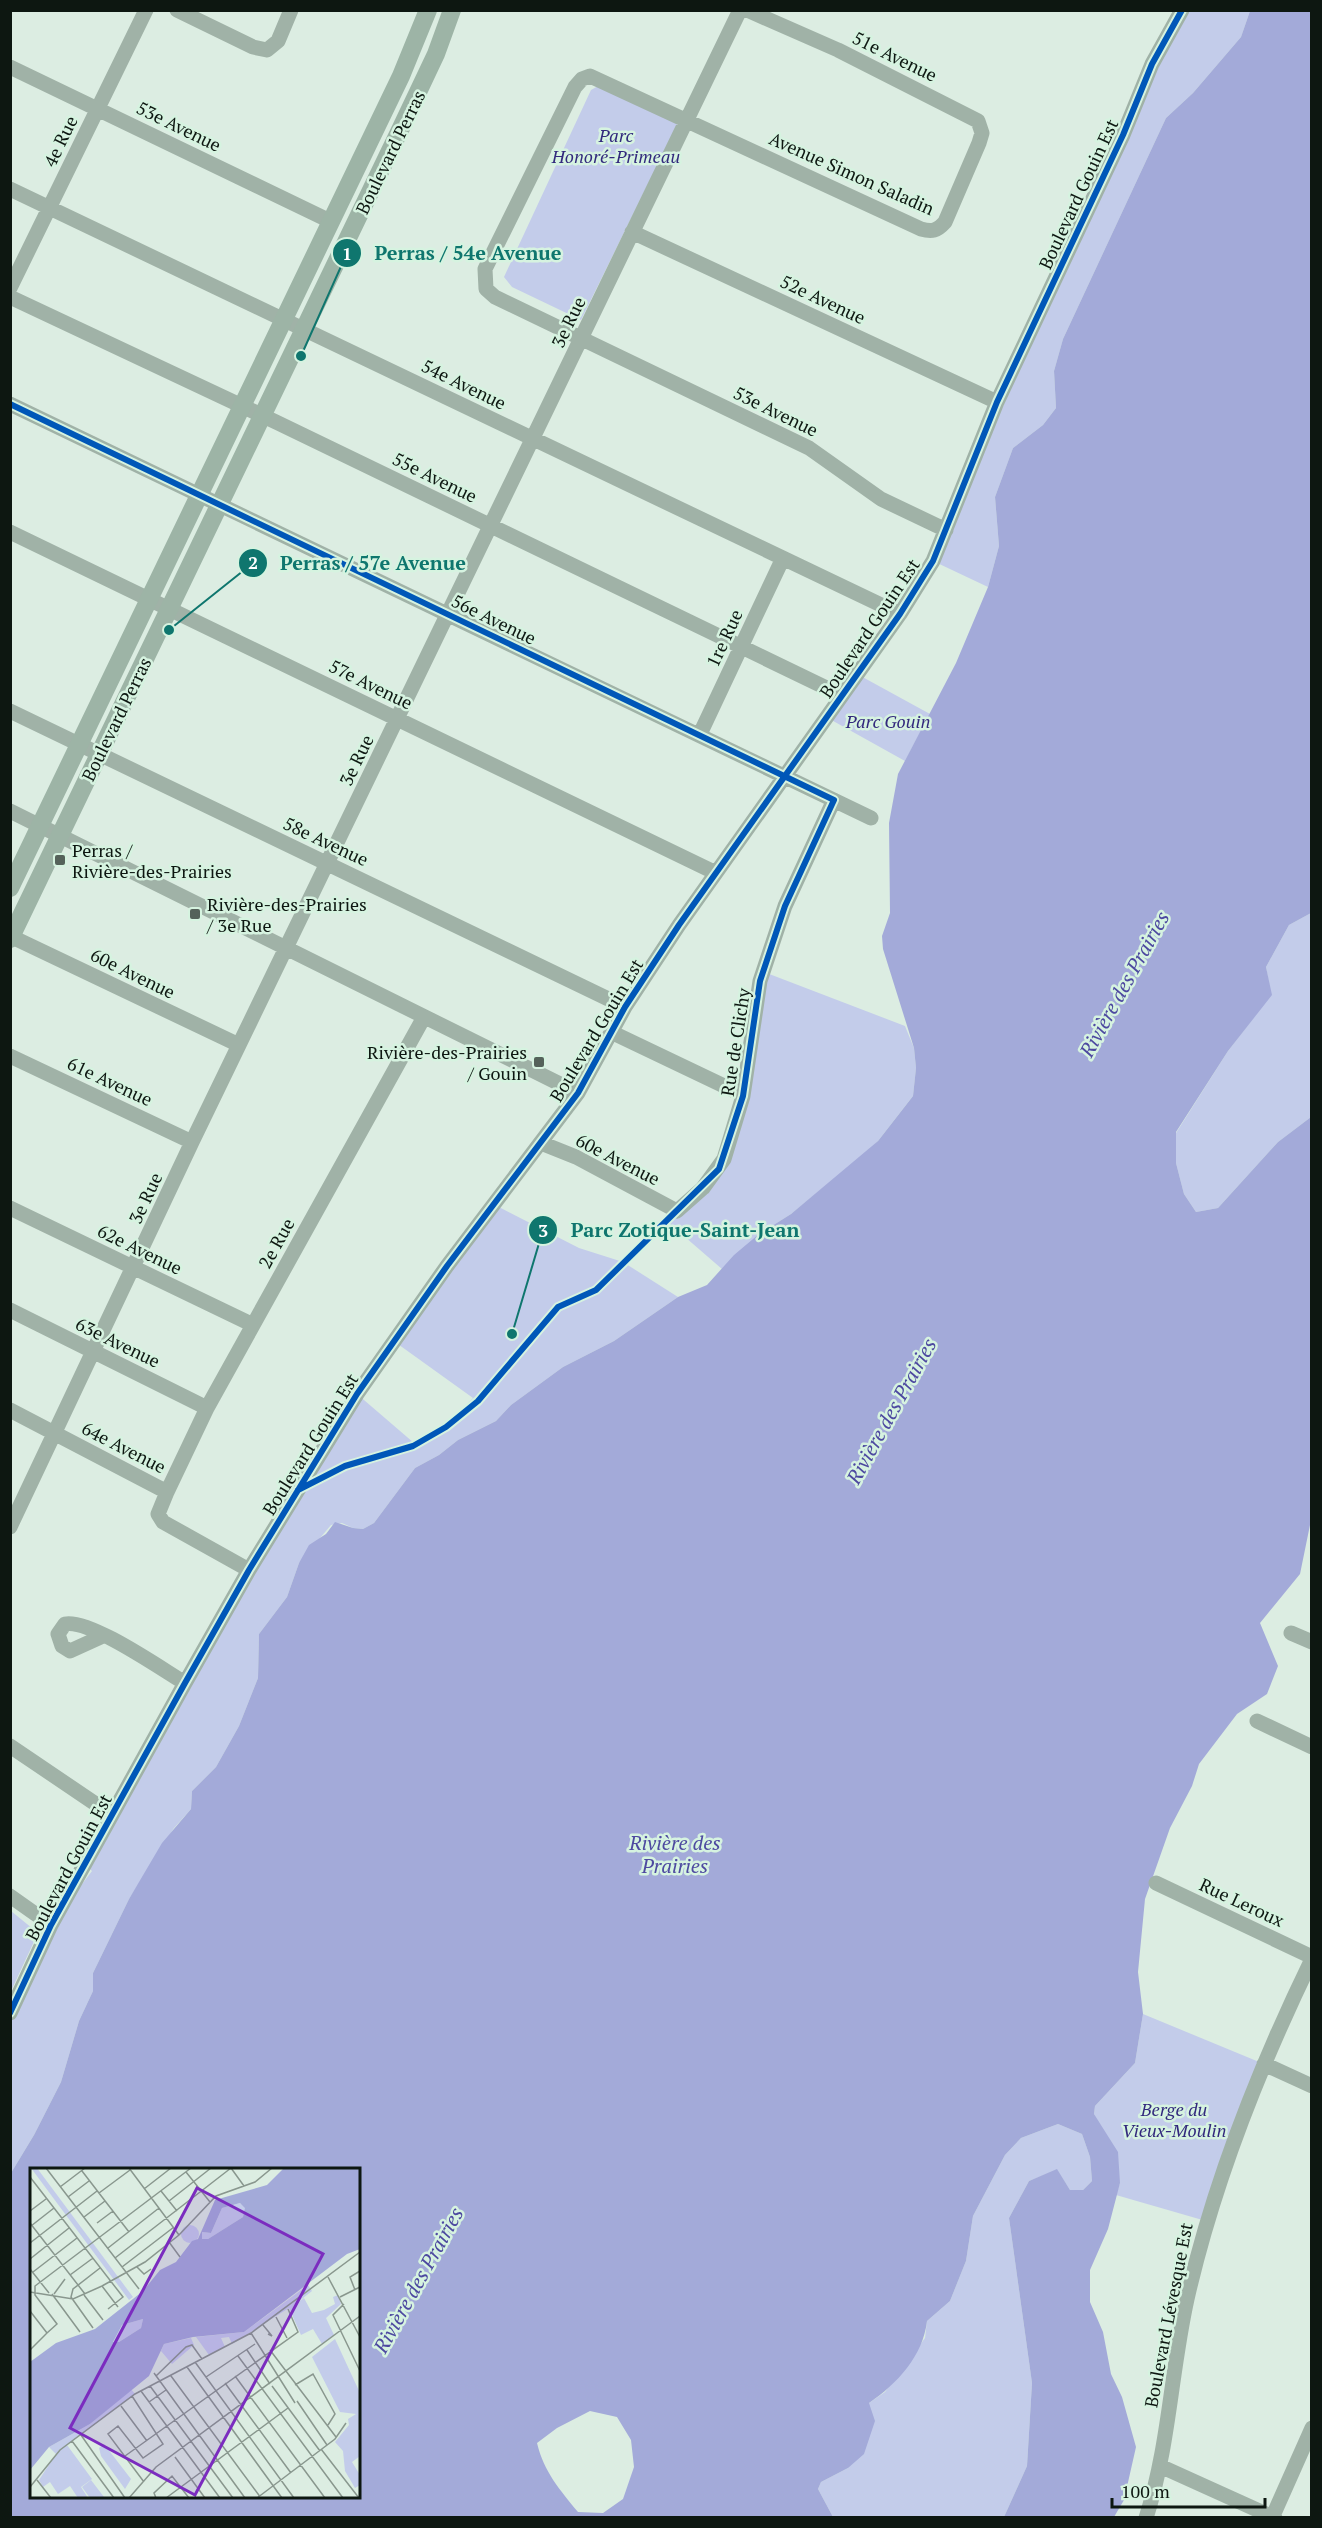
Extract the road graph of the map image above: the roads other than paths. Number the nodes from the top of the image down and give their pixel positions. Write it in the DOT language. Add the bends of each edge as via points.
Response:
graph roads {
  1 [pos="146,10"];
  2 [pos="177,10"];
  3 [pos="291,10"];
  4 [pos="428,10"];
  5 [pos="452,10"];
  6 [pos="740,10"];
  7 [pos="747,10"];
  8 [pos="1182,10"];
  9 [pos="10,67"];
  10 [pos="97,108"];
  11 [pos="687,119"];
  12 [pos="982,133"];
  13 [pos="10,189"];
  14 [pos="50,208"];
  15 [pos="330,221"];
  16 [pos="632,232"];
  17 [pos="10,288"];
  18 [pos="10,297"];
  19 [pos="284,319"];
  20 [pos="305,329"];
  21 [pos="582,339"];
  22 [pos="997,402"];
  23 [pos="10,404"];
  24 [pos="241,408"];
  25 [pos="262,417"];
  26 [pos="531,438"];
  27 [pos="199,495"];
  28 [pos="220,505"];
  29 [pos="490,525"];
  30 [pos="946,530"];
  31 [pos="10,532"];
  32 [pos="783,558"];
  33 [pos="150,599"];
  34 [pos="170,609"];
  35 [pos="448,613"];
  36 [pos="900,614"];
  37 [pos="742,647"];
  38 [pos="841,695"];
  39 [pos="10,711"];
  40 [pos="398,718"];
  41 [pos="700,734"];
  42 [pos="80,744"];
  43 [pos="99,754"];
  44 [pos="784,776"];
  45 [pos="834,800"];
  46 [pos="10,811"];
  47 [pos="871,818"];
  48 [pos="40,825"];
  49 [pos="60,836"];
  50 [pos="328,863"];
  51 [pos="714,872"];
  52 [pos="10,888"];
  53 [pos="11,937"];
  54 [pos="287,949"];
  55 [pos="625,1007"];
  56 [pos="424,1017"];
  57 [pos="611,1032"];
  58 [pos="239,1045"];
  59 [pos="10,1056"];
  60 [pos="578,1093"];
  61 [pos="743,1095"];
  62 [pos="192,1142"];
  63 [pos="541,1143"];
  64 [pos="10,1208"];
  65 [pos="677,1211"];
  66 [pos="134,1267"];
  67 [pos="10,1310"];
  68 [pos="253,1325"];
  69 [pos="94,1352"];
  70 [pos="207,1407"];
  71 [pos="10,1410"];
  72 [pos="55,1433"];
  73 [pos="167,1491"];
  74 [pos="12,1519"];
  75 [pos="249,1570"];
  76 [pos="1291,1633"];
  77 [pos="103,1636"];
  78 [pos="1311,1642"];
  79 [pos="185,1683"];
  80 [pos="1257,1721"];
  81 [pos="10,1746"];
  82 [pos="1311,1747"];
  83 [pos="112,1815"];
  84 [pos="1156,1883"];
  85 [pos="10,1896"];
  86 [pos="51,1925"];
  87 [pos="1311,1958"];
  88 [pos="10,2013"];
  89 [pos="1264,2064"];
  90 [pos="1311,2086"];
  91 [pos="1311,2428"];
  92 [pos="1160,2466"];
  93 [pos="1146,2517"];
  94 [pos="1273,2517"];
  1 -- 10 [label="street, 4e Rue"];
  2 -- 3 [label="street" via="267,50 278,41"];
  4 -- 15 [label="main road, Boulevard Perras" via="401,76"];
  5 -- 20 [label="main road, Boulevard Perras" via="424,79"];
  6 -- 11 [label="street, 3e Rue"];
  7 -- 12 [label="street, 51e Avenue" via="968,113 978,121"];
  8 -- 22 [label="street, Boulevard Gouin Est" via="1152,64 1123,135"];
  9 -- 10 [label="street, 53e Avenue"];
  10 -- 14 [label="street, 4e Rue"];
  10 -- 15 [label="street, 53e Avenue"];
  11 -- 12 [label="street, Avenue Simon Saladin" via="930,231 945,222"];
  11 -- 16 [label="street, 3e Rue"];
  11 -- 21 [label="street, 53e Avenue" via="600,78 582,79 485,270 486,289 495,297"];
  13 -- 14 [label="street, 54e Avenue"];
  14 -- 17 [label="street, 4e Rue"];
  14 -- 19 [label="street, 54e Avenue"];
  15 -- 19 [label="main road, Boulevard Perras"];
  16 -- 21 [label="street, 3e Rue"];
  16 -- 22 [label="street, 52e Avenue"];
  18 -- 24 [label="street, 55e Avenue"];
  19 -- 20 [label="street, 54e Avenue"];
  19 -- 24 [label="main road, Boulevard Perras"];
  20 -- 25 [label="main road, Boulevard Perras"];
  20 -- 26 [label="street, 54e Avenue"];
  21 -- 26 [label="street, 3e Rue"];
  21 -- 30 [label="street, 53e Avenue" via="809,447 881,499"];
  22 -- 30 [label="street, Boulevard Gouin Est"];
  23 -- 27 [label="street, 56e Avenue"];
  24 -- 25 [label="street, 55e Avenue"];
  24 -- 27 [label="main road, Boulevard Perras"];
  25 -- 28 [label="main road, Boulevard Perras"];
  25 -- 29 [label="street, 55e Avenue"];
  26 -- 29 [label="street, 3e Rue"];
  26 -- 32 [label="street, 54e Avenue"];
  27 -- 28 [label="street, 56e Avenue"];
  27 -- 33 [label="main road, Boulevard Perras"];
  28 -- 34 [label="main road, Boulevard Perras"];
  28 -- 35 [label="street, 56e Avenue"];
  29 -- 35 [label="street, 3e Rue"];
  29 -- 37 [label="street, 55e Avenue"];
  30 -- 36 [label="street, Boulevard Gouin Est" via="933,561"];
  31 -- 33 [label="street, 57e Avenue"];
  32 -- 36 [label="street, 54e Avenue"];
  32 -- 37 [label="street, 1re Rue"];
  33 -- 34 [label="street, 57e Avenue"];
  33 -- 42 [label="main road, Boulevard Perras"];
  34 -- 40 [label="street, 57e Avenue"];
  34 -- 43 [label="main road, Boulevard Perras"];
  35 -- 40 [label="street, 3e Rue"];
  35 -- 41 [label="street, 56e Avenue"];
  36 -- 38 [label="street, Boulevard Gouin Est"];
  37 -- 38 [label="street, 55e Avenue"];
  37 -- 41 [label="street, 1re Rue"];
  38 -- 44 [label="street, Boulevard Gouin Est"];
  39 -- 42 [label="street, 58e Avenue"];
  40 -- 50 [label="street, 3e Rue"];
  40 -- 51 [label="street, 57e Avenue"];
  41 -- 44 [label="street, 56e Avenue"];
  42 -- 43 [label="street, 58e Avenue"];
  42 -- 48 [label="main road, Boulevard Perras"];
  43 -- 49 [label="main road, Boulevard Perras"];
  43 -- 50 [label="street, 58e Avenue"];
  44 -- 45 [label="street, 56e Avenue"];
  44 -- 51 [label="street, Boulevard Gouin Est"];
  45 -- 47 [label="street, 56e Avenue"];
  45 -- 61 [label="street, Rue de Clichy" via="789,897 760,981"];
  46 -- 48 [label="street"];
  48 -- 49 [label="street"];
  48 -- 52 [label="main road, Boulevard Perras"];
  49 -- 53 [label="main road, Boulevard Perras"];
  49 -- 54 [label="street"];
  50 -- 54 [label="street, 3e Rue"];
  50 -- 55 [label="street, 58e Avenue"];
  51 -- 55 [label="street, Boulevard Gouin Est"];
  53 -- 58 [label="street, 60e Avenue"];
  54 -- 56 [label="street"];
  54 -- 58 [label="street, 3e Rue"];
  55 -- 57 [label="street, Boulevard Gouin Est"];
  56 -- 60 [label="street"];
  56 -- 68 [label="street, 2e Rue"];
  57 -- 60 [label="street, Boulevard Gouin Est"];
  57 -- 61 [label="street"];
  58 -- 62 [label="street, 3e Rue"];
  59 -- 62 [label="street, 61e Avenue"];
  60 -- 63 [label="street, Boulevard Gouin Est"];
  61 -- 65 [label="street, Rue de Clichy" via="719,1169"];
  62 -- 66 [label="street, 3e Rue"];
  63 -- 65 [label="street, 60e Avenue" via="576,1157"];
  63 -- 75 [label="street, Boulevard Gouin Est" via="447,1266 357,1394"];
  64 -- 66 [label="street, 62e Avenue"];
  66 -- 68 [label="street, 62e Avenue"];
  66 -- 69 [label="street, 3e Rue"];
  67 -- 69 [label="street, 63e Avenue"];
  68 -- 70 [label="street, 2e Rue"];
  69 -- 70 [label="street, 63e Avenue"];
  69 -- 72 [label="street, 3e Rue"];
  70 -- 73 [label="street, 2e Rue"];
  71 -- 72 [label="street, 64e Avenue"];
  72 -- 73 [label="street, 64e Avenue"];
  72 -- 74 [label="street, 3e Rue"];
  73 -- 75 [label="street, 64e Avenue" via="158,1514 163,1522"];
  75 -- 79 [label="street, Boulevard Gouin Est"];
  76 -- 78 [label="street"];
  77 -- 79 [label="street"];
  79 -- 83 [label="street, Boulevard Gouin Est"];
  80 -- 82 [label="street"];
  81 -- 83 [label="street"];
  83 -- 86 [label="street, Boulevard Gouin Est"];
  84 -- 87 [label="street, Rue Leroux"];
  85 -- 86 [label="street"];
  86 -- 88 [label="street, Boulevard Gouin Est"];
  87 -- 89 [label="street, Boulevard Lévesque Est"];
  89 -- 90 [label="street"];
  89 -- 92 [label="street, Boulevard Lévesque Est" via="1206,2222 1180,2335"];
  91 -- 94 [label="street"];
  92 -- 93 [label="street, Boulevard Lévesque Est"];
  92 -- 94 [label="street"];
}
